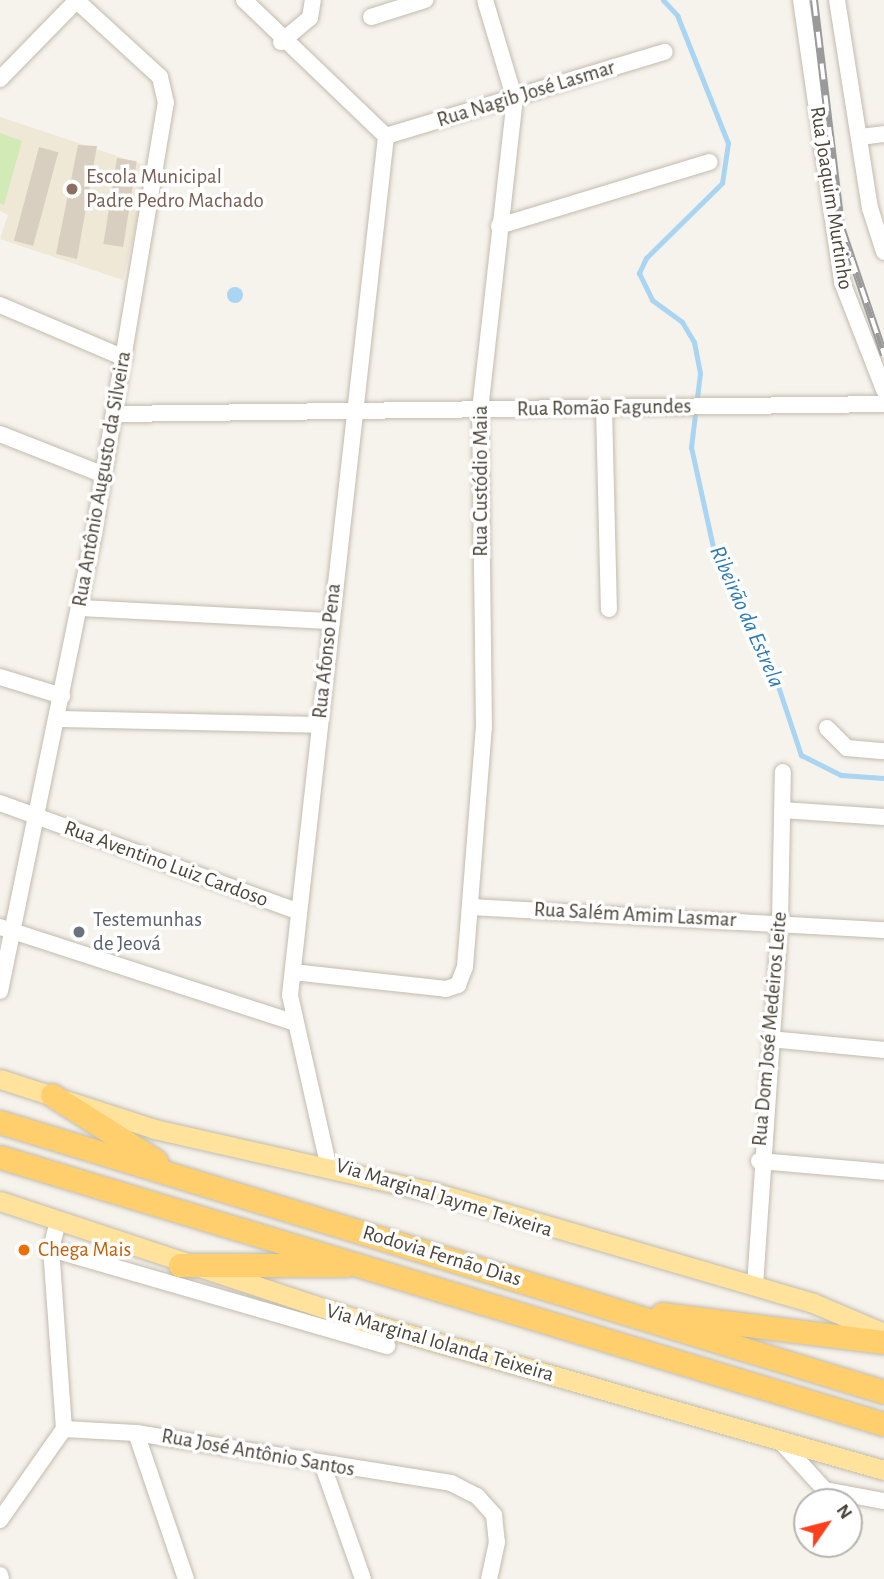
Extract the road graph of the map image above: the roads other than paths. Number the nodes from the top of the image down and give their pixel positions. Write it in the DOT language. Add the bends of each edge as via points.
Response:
graph roads {
  1 [pos="76,0"];
  2 [pos="244,0"];
  3 [pos="313,0"];
  4 [pos="425,0"];
  5 [pos="485,0"];
  6 [pos="801,0"];
  7 [pos="837,0"];
  8 [pos="371,17"];
  9 [pos="281,42"];
  10 [pos="665,52"];
  11 [pos="0,79"];
  12 [pos="515,100"];
  13 [pos="884,134"];
  14 [pos="386,136"];
  15 [pos="860,136"];
  16 [pos="710,162"];
  17 [pos="499,226"];
  18 [pos="884,252"];
  19 [pos="0,306"];
  20 [pos="124,358"];
  21 [pos="884,390"];
  22 [pos="884,404"];
  23 [pos="604,408"];
  24 [pos="480,410"];
  25 [pos="353,412"];
  26 [pos="114,414"];
  27 [pos="0,435"];
  28 [pos="104,475"];
  29 [pos="79,607"];
  30 [pos="609,609"];
  31 [pos="330,621"];
  32 [pos="0,677"];
  33 [pos="62,696"];
  34 [pos="58,719"];
  35 [pos="320,725"];
  36 [pos="827,728"];
  37 [pos="884,751"];
  38 [pos="783,772"];
  39 [pos="0,803"];
  40 [pos="782,810"];
  41 [pos="32,816"];
  42 [pos="884,817"];
  43 [pos="470,907"];
  44 [pos="299,912"];
  45 [pos="780,922"];
  46 [pos="7,929"];
  47 [pos="884,930"];
  48 [pos="293,972"];
  49 [pos="0,991"];
  50 [pos="293,1022"];
  51 [pos="770,1039"];
  52 [pos="884,1050"];
  53 [pos="0,1079"];
  54 [pos="52,1096"];
  55 [pos="0,1122"];
  56 [pos="0,1157"];
  57 [pos="759,1161"];
  58 [pos="328,1164"];
  59 [pos="884,1172"];
  60 [pos="180,1175"];
  61 [pos="0,1202"];
  62 [pos="58,1220"];
  63 [pos="51,1249"];
  64 [pos="180,1265"];
  65 [pos="369,1266"];
  66 [pos="755,1286"];
  67 [pos="622,1311"];
  68 [pos="884,1333"];
  69 [pos="884,1342"];
  70 [pos="387,1346"];
  71 [pos="884,1392"];
  72 [pos="884,1424"];
  73 [pos="64,1429"];
  74 [pos="136,1433"];
  75 [pos="783,1444"];
  76 [pos="323,1466"];
  77 [pos="884,1470"];
  78 [pos="884,1501"];
  79 [pos="0,1520"];
  80 [pos="186,1579"];
  81 [pos="363,1579"];
  82 [pos="489,1579"];
  1 -- 11 [label="street"];
  1 -- 20 [label="street, Rua Antônio Augusto da Silveira" via="156,72 166,92"];
  2 -- 9 [label="street"];
  3 -- 9 [label="street" via="310,18"];
  4 -- 8 [label="street"];
  5 -- 12 [label="street, Rua Custódio Maia"];
  6 -- 21 [label="street, Rua Joaquim Murtinho" via="842,282"];
  7 -- 15 [label="street, Rua Joaquim Murtinho"];
  9 -- 14 [label="street"];
  10 -- 12 [label="street, Rua Nagib José Lasmar"];
  12 -- 14 [label="street, Rua Nagib José Lasmar"];
  12 -- 17 [label="street, Rua Custódio Maia"];
  13 -- 15 [label="street"];
  14 -- 25 [label="street, Rua Afonso Pena"];
  15 -- 18 [label="street, Rua Joaquim Murtinho" via="870,208"];
  16 -- 17 [label="street"];
  17 -- 24 [label="street, Rua Custódio Maia"];
  19 -- 20 [label="street"];
  20 -- 26 [label="street, Rua Antônio Augusto da Silveira"];
  22 -- 23 [label="street, Rua Romão Fagundes"];
  23 -- 24 [label="street, Rua Romão Fagundes"];
  23 -- 30 [label="street"];
  24 -- 25 [label="street, Rua Romão Fagundes"];
  24 -- 43 [label="street, Rua Custódio Maia" via="484,728"];
  25 -- 26 [label="street, Rua Romão Fagundes"];
  25 -- 31 [label="street, Rua Afonso Pena"];
  26 -- 28 [label="street, Rua Antônio Augusto da Silveira"];
  27 -- 28 [label="street"];
  28 -- 29 [label="street, Rua Antônio Augusto da Silveira"];
  29 -- 31 [label="street"];
  29 -- 33 [label="street, Rua Antônio Augusto da Silveira"];
  31 -- 35 [label="street, Rua Afonso Pena"];
  32 -- 33 [label="street"];
  33 -- 34 [label="street, Rua Antônio Augusto da Silveira"];
  34 -- 35 [label="street"];
  34 -- 41 [label="street, Rua Antônio Augusto da Silveira"];
  35 -- 44 [label="street, Rua Afonso Pena"];
  36 -- 37 [label="street" via="847,747"];
  38 -- 40 [label="street, Rua Dom José Medeiros Leite"];
  39 -- 41 [label="street, Rua Aventino Luiz Cardoso"];
  40 -- 42 [label="street"];
  40 -- 45 [label="street, Rua Dom José Medeiros Leite"];
  41 -- 44 [label="street, Rua Aventino Luiz Cardoso"];
  41 -- 46 [label="street, Rua Antônio Augusto da Silveira"];
  43 -- 45 [label="street, Rua Salém Amim Lasmar"];
  43 -- 48 [label="street, Rua Custódio Maia" via="466,967 458,985 446,989"];
  44 -- 48 [label="street, Rua Afonso Pena"];
  45 -- 47 [label="street, Rua Salém Amim Lasmar"];
  45 -- 51 [label="street, Rua Dom José Medeiros Leite"];
  46 -- 49 [label="street, Rua Antônio Augusto da Silveira"];
  46 -- 50 [label="street"];
  48 -- 50 [label="street, Rua Afonso Pena"];
  50 -- 58 [label="street, Rua Afonso Pena"];
  51 -- 52 [label="street"];
  51 -- 57 [label="street, Rua Dom José Medeiros Leite"];
  53 -- 54 [label="main road, Via Marginal Jayme Teixeira"];
  54 -- 58 [label="main road, Via Marginal Jayme Teixeira" via="155,1129"];
  54 -- 60 [label="highway"];
  55 -- 60 [label="highway, Rodovia Fernão Dias"];
  56 -- 65 [label="highway, Rodovia Fernão Dias"];
  57 -- 59 [label="street"];
  57 -- 66 [label="street, Rua Dom José Medeiros Leite"];
  58 -- 66 [label="main road, Via Marginal Jayme Teixeira"];
  60 -- 67 [label="highway, Rodovia Fernão Dias"];
  61 -- 62 [label="main road, Via Marginal Iolanda Teixeira"];
  62 -- 63 [label="street"];
  62 -- 64 [label="main road, Via Marginal Iolanda Teixeira"];
  63 -- 70 [label="street"];
  63 -- 73 [label="street"];
  64 -- 65 [label="highway"];
  64 -- 75 [label="main road, Via Marginal Iolanda Teixeira"];
  65 -- 72 [label="highway, Rodovia Fernão Dias"];
  66 -- 68 [label="main road, Via Marginal Jayme Teixeira"];
  67 -- 69 [label="highway"];
  67 -- 71 [label="highway, Rodovia Fernão Dias"];
  73 -- 74 [label="street, Rua José Antônio Santos"];
  73 -- 79 [label="street"];
  74 -- 76 [label="street, Rua José Antônio Santos"];
  74 -- 80 [label="street"];
  75 -- 77 [label="main road, Via Marginal Iolanda Teixeira"];
  75 -- 78 [label="street" via="825,1490"];
  76 -- 81 [label="street"];
  76 -- 82 [label="street, Rua José Antônio Santos" via="451,1483 477,1496 494,1515 497,1542"];
}
